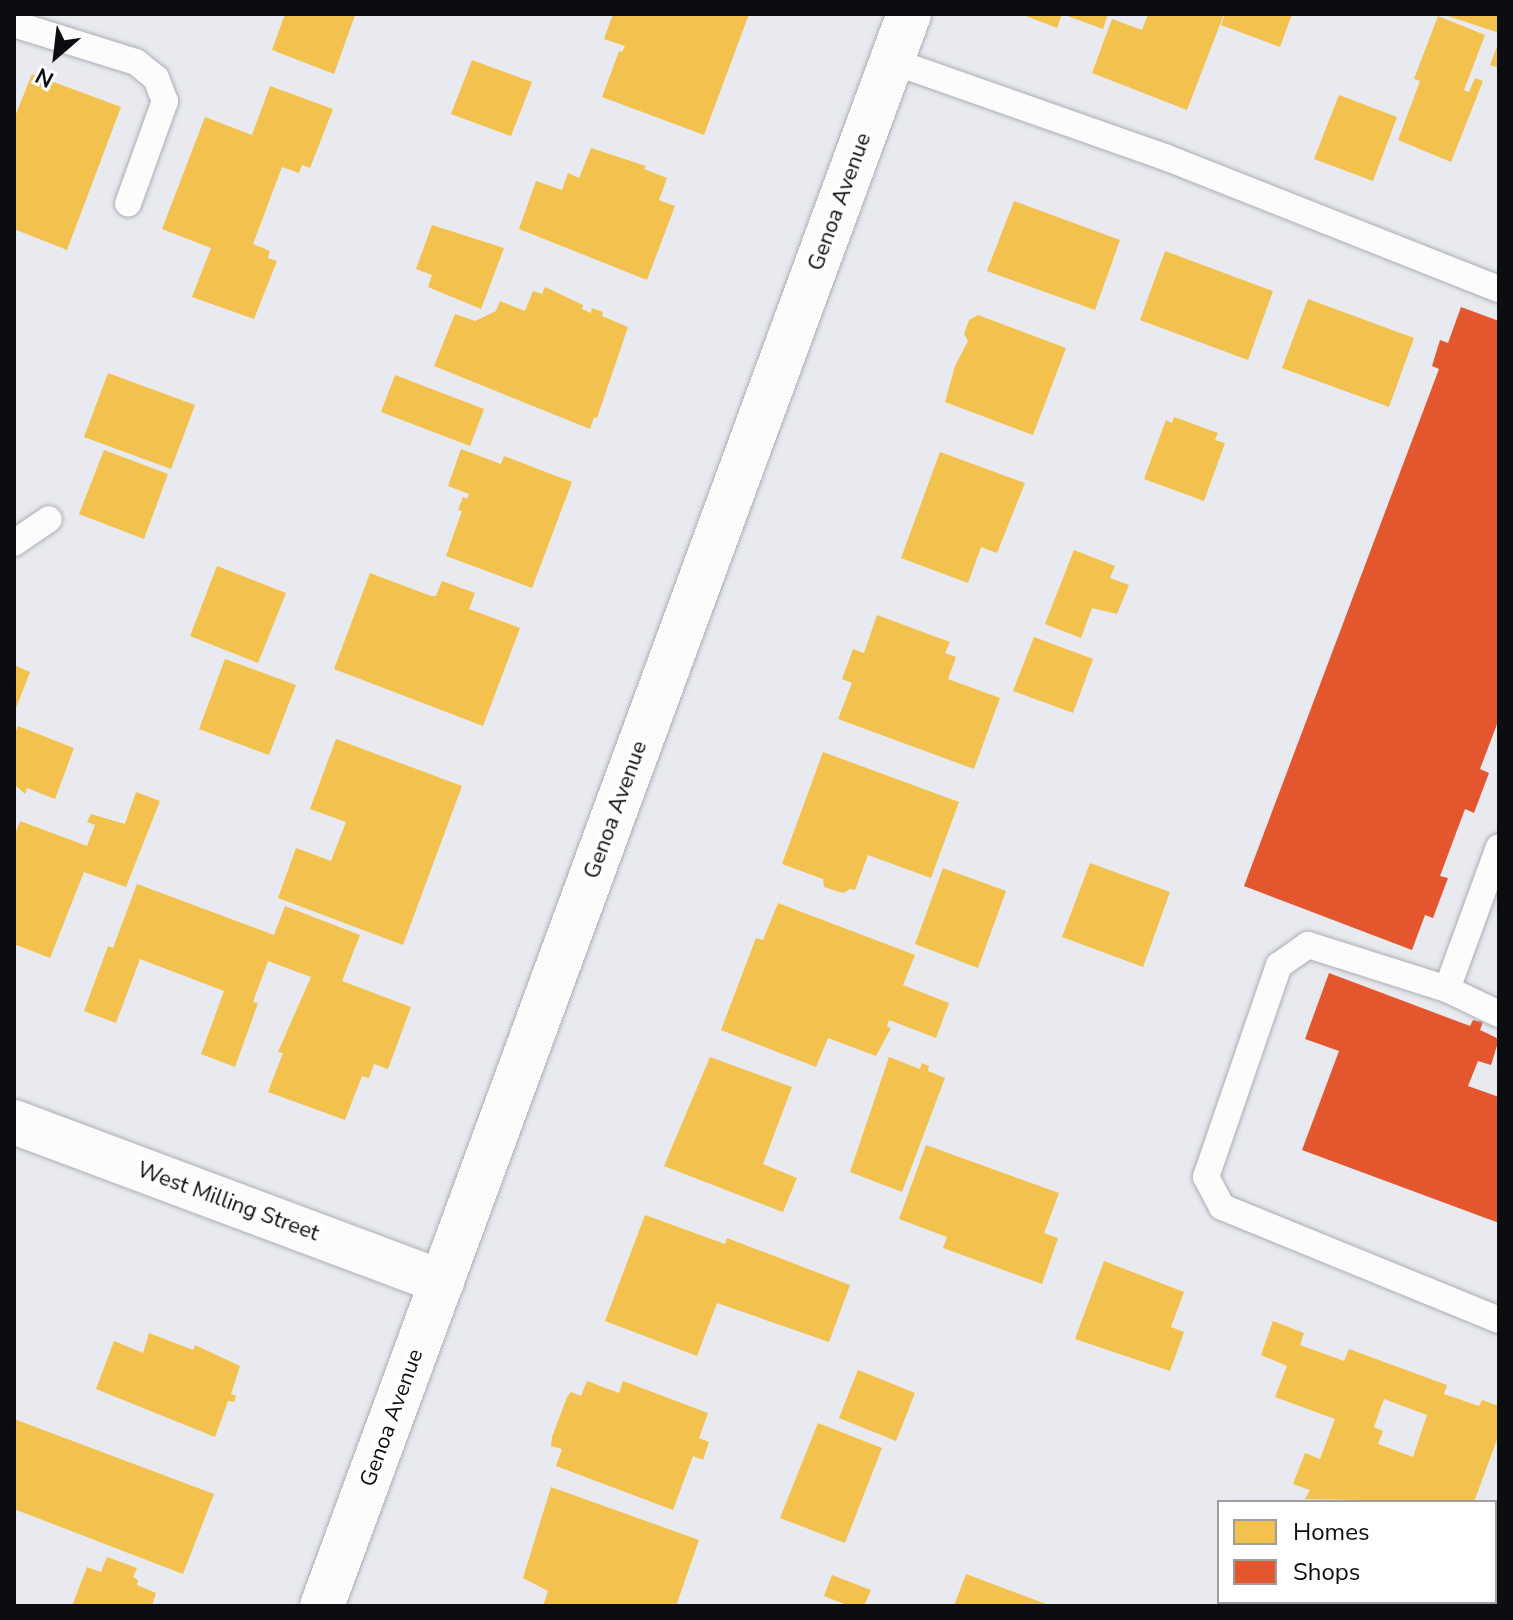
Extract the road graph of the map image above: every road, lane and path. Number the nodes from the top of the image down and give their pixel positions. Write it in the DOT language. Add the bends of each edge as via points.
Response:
graph roads {
  1 [pos="909,14"];
  2 [pos="14,24"];
  3 [pos="892,61"];
  4 [pos="128,204"];
  5 [pos="1499,289"];
  6 [pos="49,519"];
  7 [pos="14,543"];
  8 [pos="1499,848"];
  9 [pos="1447,989"];
  10 [pos="1499,1014"];
  11 [pos="14,1122"];
  12 [pos="442,1282"];
  13 [pos="1499,1320"];
  14 [pos="322,1606"];
  1 -- 3 [label="street, Genoa Avenue"];
  2 -- 4 [label="lane" via="136,62 156,78 165,101"];
  3 -- 5 [label="lane" via="1165,157"];
  3 -- 12 [label="street, Genoa Avenue"];
  6 -- 7 [label="lane"];
  8 -- 9 [label="lane"];
  9 -- 10 [label="lane"];
  9 -- 13 [label="lane" via="1308,945 1279,965 1206,1177 1222,1207"];
  11 -- 12 [label="street, West Milling Street"];
  12 -- 14 [label="street, Genoa Avenue"];
}
